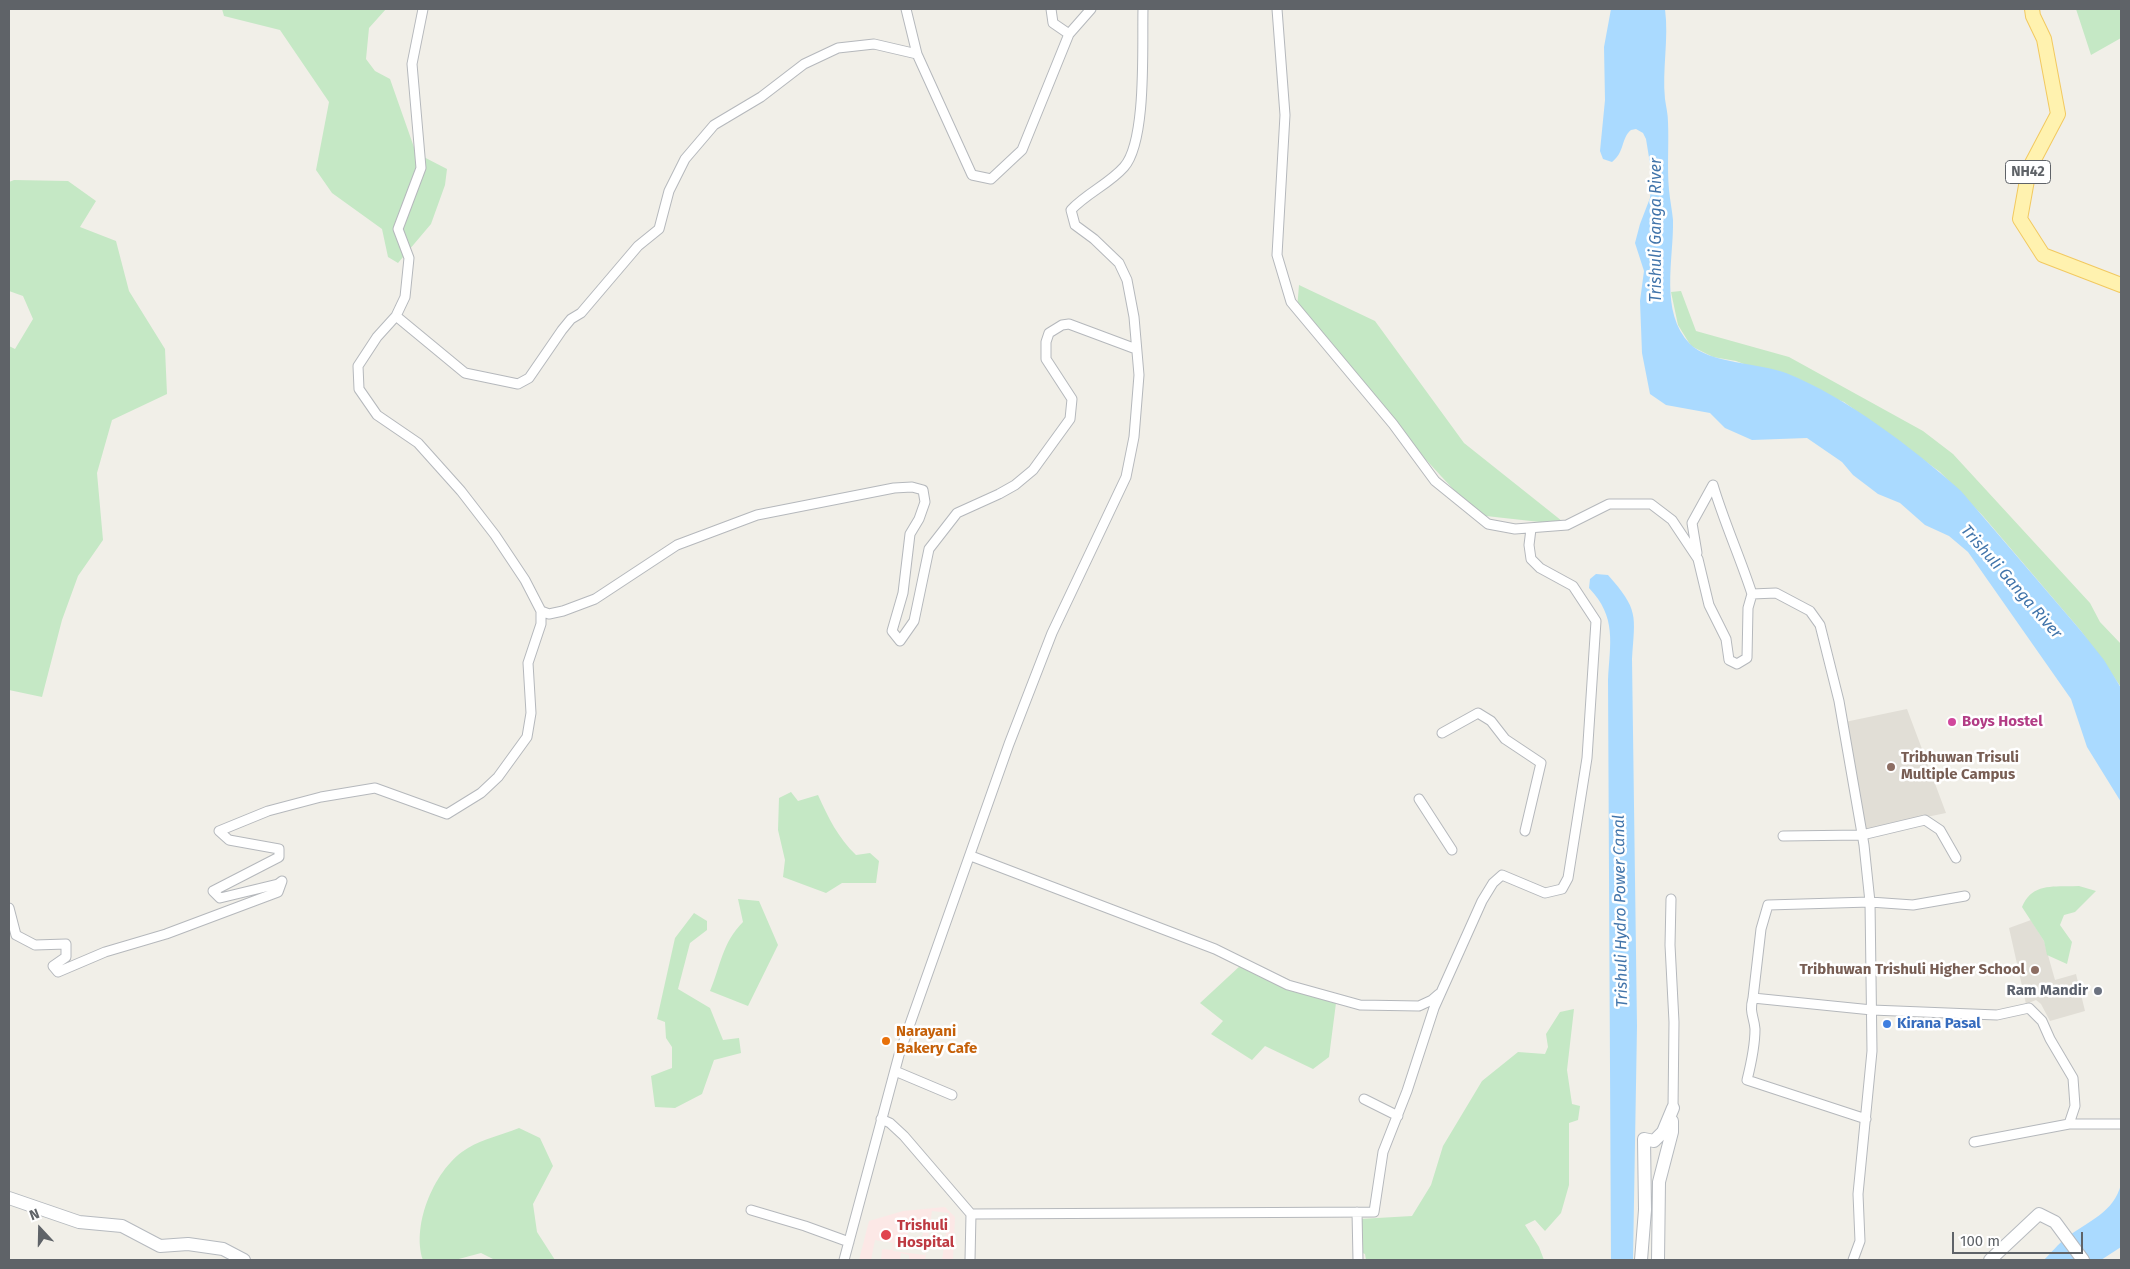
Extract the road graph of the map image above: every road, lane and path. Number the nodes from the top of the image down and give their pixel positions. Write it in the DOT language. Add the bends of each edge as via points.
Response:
graph roads {
  1 [pos="424,9"];
  2 [pos="906,9"];
  3 [pos="1051,9"];
  4 [pos="1090,9"];
  5 [pos="1143,9"];
  6 [pos="1277,9"];
  7 [pos="2032,9"];
  8 [pos="1069,34"];
  9 [pos="917,54"];
  10 [pos="2121,285"];
  11 [pos="396,316"];
  12 [pos="1136,349"];
  13 [pos="1531,529"];
  14 [pos="1698,559"];
  15 [pos="1752,594"];
  16 [pos="541,611"];
  17 [pos="1442,733"];
  18 [pos="1418,799"];
  19 [pos="1525,831"];
  20 [pos="1862,835"];
  21 [pos="1783,836"];
  22 [pos="1452,850"];
  23 [pos="971,856"];
  24 [pos="1956,858"];
  25 [pos="1965,896"];
  26 [pos="1671,899"];
  27 [pos="1870,902"];
  28 [pos="9,908"];
  29 [pos="1443,990"];
  30 [pos="1753,998"];
  31 [pos="1872,1010"];
  32 [pos="895,1071"];
  33 [pos="952,1094"];
  34 [pos="1364,1099"];
  35 [pos="1673,1108"];
  36 [pos="1398,1116"];
  37 [pos="881,1119"];
  38 [pos="1866,1119"];
  39 [pos="2069,1124"];
  40 [pos="2121,1124"];
  41 [pos="1974,1142"];
  42 [pos="9,1198"];
  43 [pos="750,1210"];
  44 [pos="1357,1212"];
  45 [pos="971,1214"];
  46 [pos="849,1242"];
  47 [pos="244,1260"];
  48 [pos="844,1260"];
  49 [pos="970,1260"];
  50 [pos="1358,1260"];
  51 [pos="1641,1260"];
  52 [pos="1658,1260"];
  53 [pos="1853,1260"];
  54 [pos="1990,1260"];
  55 [pos="2082,1260"];
  1 -- 11 [label="street" via="412,64 421,168 398,229 409,258 406,297"];
  2 -- 9 [label="street"];
  3 -- 8 [label="street" via="1053,23"];
  4 -- 8 [label="street"];
  5 -- 12 [label="street" via="1141,124 1126,164 1108,184 1082,198 1071,210 1075,225 1119,263 1127,280"];
  6 -- 13 [label="street" via="1285,115 1277,255 1291,302 1436,481 1488,524"];
  7 -- 10 [label="main road, NH42" via="2044,39 2058,114 2028,169 2020,219 2043,255"];
  8 -- 9 [label="street" via="1022,150 991,178 972,175"];
  9 -- 11 [label="street" via="874,44 838,48 804,64 761,98 714,125 685,159 670,191 659,229 638,246 581,313 567,324 530,378 518,384 465,373"];
  11 -- 16 [label="street" via="358,366 359,389 377,414 418,443 461,491 516,565"];
  12 -- 16 [label="street" via="1069,324 1049,334 1046,359 1072,399 1070,418 1033,470 1015,485 957,513 929,548 914,621 900,641 892,631 903,593 910,534 925,502 923,490 912,486 757,515 677,545 595,599 563,611 549,614"];
  12 -- 23 [label="street" via="1138,407 1126,477 1052,633"];
  13 -- 14 [label="street" via="1567,525 1608,504 1651,504 1672,520"];
  13 -- 29 [label="street" via="1531,559 1540,568 1572,586 1596,621 1587,758 1568,878 1562,889 1545,893 1502,875 1493,883"];
  14 -- 15 [label="street" via="1709,605 1726,639 1728,660 1737,664 1747,658 1748,608"];
  14 -- 15 [label="street" via="1692,523 1713,485"];
  15 -- 20 [label="street" via="1776,592 1810,611 1820,626 1839,701"];
  16 -- 28 [label="street" via="541,624 528,663 531,713 527,737 498,777 481,793 447,814 375,788 321,797 234,823 219,831 229,840 279,850 279,857 213,891 220,898 282,881 278,892 58,972 53,966 66,957 66,944 35,945 16,935"];
  17 -- 19 [label="street" via="1478,713 1491,721 1505,739 1541,763"];
  18 -- 22 [label="street"];
  20 -- 21 [label="street"];
  20 -- 24 [label="street" via="1925,820 1940,830"];
  20 -- 27 [label="street"];
  23 -- 29 [label="street" via="1215,949 1288,985 1360,1005 1419,1006"];
  23 -- 32 [label="street"];
  25 -- 27 [label="street" via="1913,905"];
  26 -- 35 [label="street"];
  27 -- 30 [label="street" via="1768,905 1761,929"];
  27 -- 31 [label="street"];
  29 -- 36 [label="street"];
  30 -- 31 [label="street"];
  30 -- 38 [label="street" via="1750,1010 1755,1028 1747,1080"];
  31 -- 38 [label="street"];
  31 -- 39 [label="street" via="1997,1015 2029,1008 2042,1021 2073,1078 2075,1106"];
  32 -- 33 [label="street"];
  32 -- 37 [label="street"];
  34 -- 36 [label="street"];
  35 -- 51 [label="street" via="1663,1132 1654,1141 1644,1139 1645,1210"];
  35 -- 52 [label="street" via="1672,1132 1659,1182"];
  36 -- 44 [label="street" via="1383,1152 1374,1212"];
  37 -- 45 [label="street" via="904,1136"];
  37 -- 46 [label="street"];
  38 -- 53 [label="street" via="1858,1194 1860,1241"];
  39 -- 40 [label="street"];
  39 -- 41 [label="street"];
  42 -- 47 [label="street" via="79,1222 122,1226 160,1246 188,1244 223,1249"];
  43 -- 46 [label="street"];
  44 -- 45 [label="street"];
  44 -- 50 [label="street"];
  45 -- 49 [label="street"];
  46 -- 48 [label="street"];
  54 -- 55 [label="street" via="2039,1214 2055,1222"];
}
